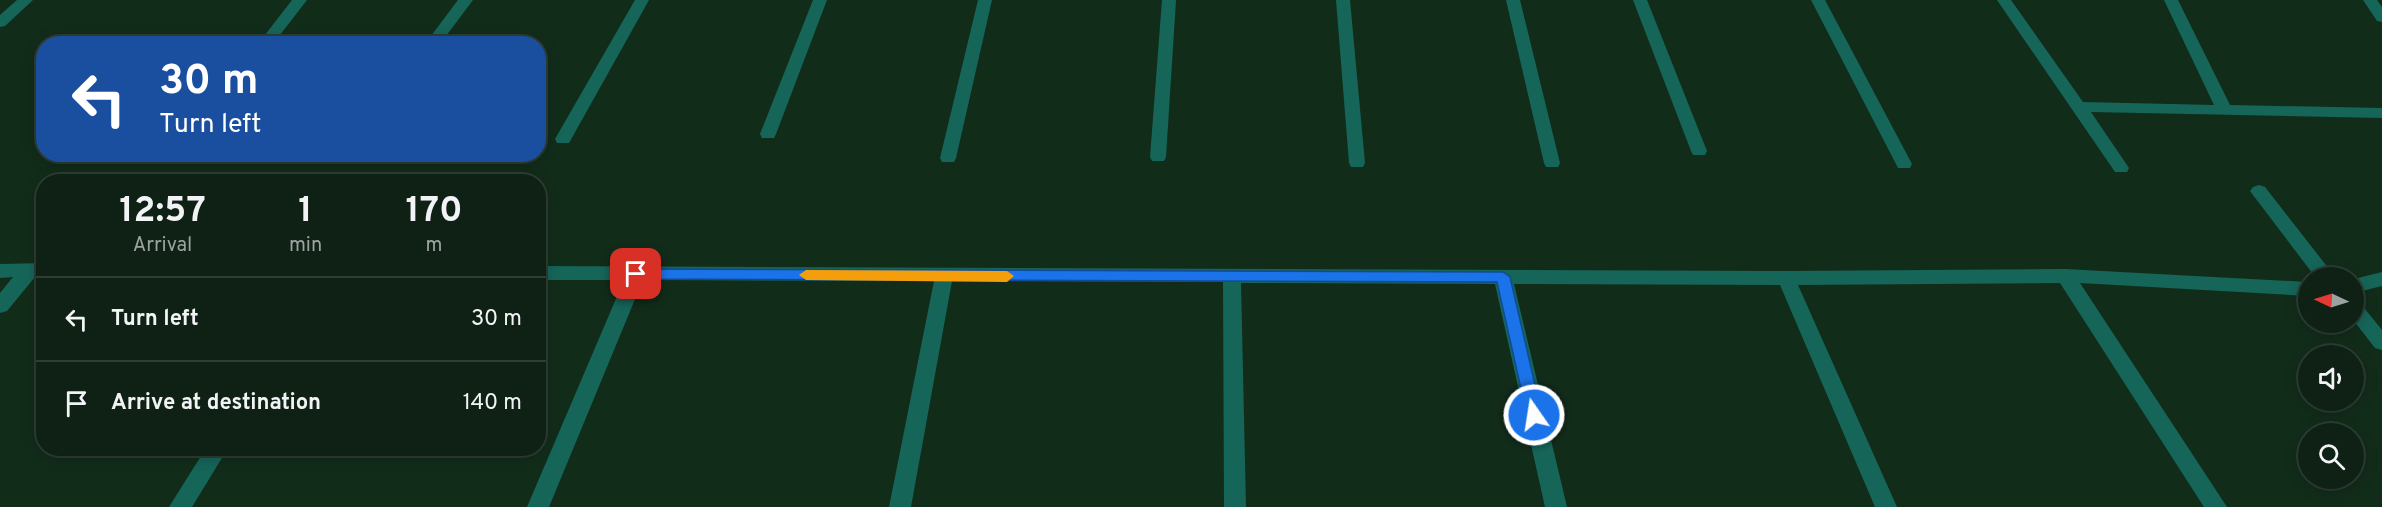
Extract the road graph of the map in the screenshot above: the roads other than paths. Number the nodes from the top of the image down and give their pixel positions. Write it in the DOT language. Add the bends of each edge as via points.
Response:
graph roads {
  1 [pos="26,0"];
  2 [pos="300,0"];
  3 [pos="466,0"];
  4 [pos="642,0"];
  5 [pos="820,0"];
  6 [pos="985,0"];
  7 [pos="1169,0"];
  8 [pos="1343,0"];
  9 [pos="1513,0"];
  10 [pos="1640,0"];
  11 [pos="1818,0"];
  12 [pos="2004,0"];
  13 [pos="2171,0"];
  14 [pos="2370,0"];
  15 [pos="2382,18"];
  16 [pos="0,23"];
  17 [pos="271,36"];
  18 [pos="438,36"];
  19 [pos="2079,107"];
  20 [pos="2224,108"];
  21 [pos="2382,113"];
  22 [pos="768,134"];
  23 [pos="563,139"];
  24 [pos="1699,151"];
  25 [pos="1158,157"];
  26 [pos="948,158"];
  27 [pos="1357,163"];
  28 [pos="1552,163"];
  29 [pos="1904,164"];
  30 [pos="2121,168"];
  31 [pos="2259,191"];
  32 [pos="2319,267"];
  33 [pos="36,270"];
  34 [pos="0,271"];
  35 [pos="36,271"];
  36 [pos="546,273"];
  37 [pos="636,274"];
  38 [pos="944,276"];
  39 [pos="2065,276"];
  40 [pos="1232,277"];
  41 [pos="1503,277"];
  42 [pos="1786,278"];
  43 [pos="2382,279"];
  44 [pos="2364,284"];
  45 [pos="2298,288"];
  46 [pos="0,306"];
  47 [pos="2364,321"];
  48 [pos="2382,343"];
  49 [pos="213,456"];
  50 [pos="180,507"];
  51 [pos="538,507"];
  52 [pos="900,507"];
  53 [pos="1235,507"];
  54 [pos="1556,507"];
  55 [pos="1886,507"];
  56 [pos="2216,507"];
  1 -- 16 [label="street"];
  2 -- 17 [label="street"];
  3 -- 18 [label="street"];
  4 -- 23 [label="street"];
  5 -- 22 [label="street"];
  6 -- 26 [label="street"];
  7 -- 25 [label="street"];
  8 -- 27 [label="street"];
  9 -- 28 [label="street"];
  10 -- 24 [label="street"];
  11 -- 29 [label="street"];
  12 -- 19 [label="street"];
  13 -- 20 [label="street"];
  14 -- 15 [label="street"];
  19 -- 20 [label="street"];
  19 -- 30 [label="street"];
  20 -- 21 [label="street"];
  31 -- 32 [label="street"];
  33 -- 34 [label="street"];
  35 -- 46 [label="street"];
  36 -- 37 [label="street"];
  37 -- 38 [label="street"];
  37 -- 51 [label="street"];
  38 -- 40 [label="street"];
  38 -- 52 [label="street"];
  39 -- 42 [label="street"];
  39 -- 45 [label="street"];
  39 -- 56 [label="street"];
  40 -- 41 [label="street"];
  40 -- 53 [label="street"];
  41 -- 42 [label="street"];
  41 -- 54 [label="street"];
  42 -- 55 [label="street"];
  43 -- 44 [label="street"];
  47 -- 48 [label="street"];
  49 -- 50 [label="street"];
}
